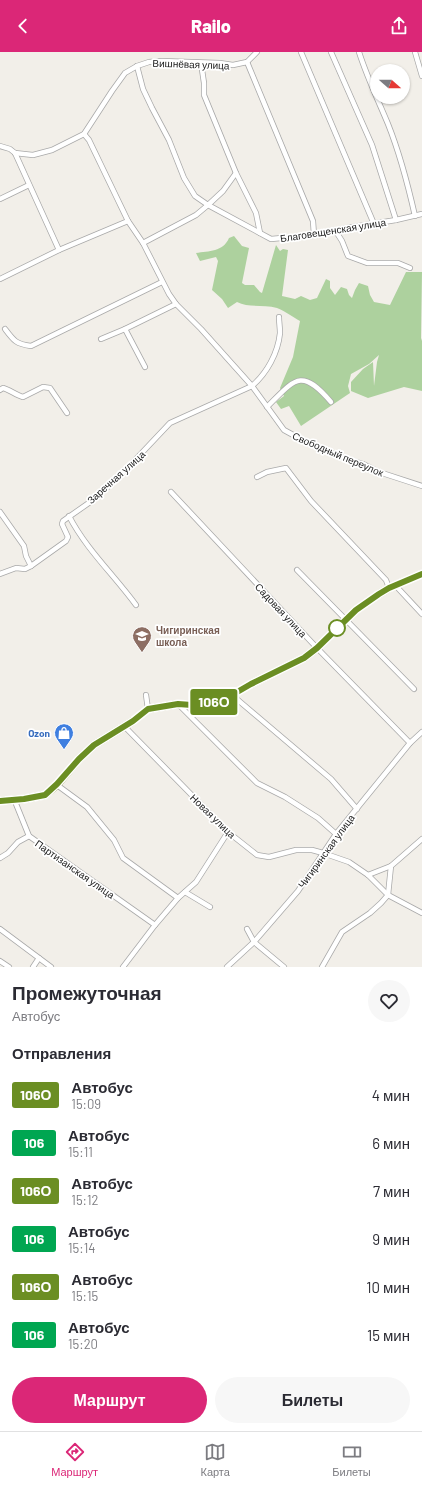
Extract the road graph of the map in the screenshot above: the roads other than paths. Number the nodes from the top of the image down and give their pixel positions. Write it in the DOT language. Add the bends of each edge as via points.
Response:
graph roads {
  1 [pos="257,52"];
  2 [pos="301,52"];
  3 [pos="331,52"];
  4 [pos="359,52"];
  5 [pos="415,52"];
  6 [pos="247,62"];
  7 [pos="201,63"];
  8 [pos="137,66"];
  9 [pos="422,76"];
  10 [pos="84,134"];
  11 [pos="0,146"];
  12 [pos="15,153"];
  13 [pos="236,173"];
  14 [pos="29,185"];
  15 [pos="0,199"];
  16 [pos="208,205"];
  17 [pos="422,214"];
  18 [pos="415,216"];
  19 [pos="396,220"];
  20 [pos="128,221"];
  21 [pos="374,224"];
  22 [pos="335,230"];
  23 [pos="260,233"];
  24 [pos="314,235"];
  25 [pos="143,243"];
  26 [pos="59,250"];
  27 [pos="410,268"];
  28 [pos="0,279"];
  29 [pos="162,282"];
  30 [pos="176,304"];
  31 [pos="279,317"];
  32 [pos="5,329"];
  33 [pos="125,330"];
  34 [pos="101,339"];
  35 [pos="145,367"];
  36 [pos="252,386"];
  37 [pos="0,390"];
  38 [pos="332,402"];
  39 [pos="268,407"];
  40 [pos="67,413"];
  41 [pos="257,477"];
  42 [pos="422,486"];
  43 [pos="171,492"];
  44 [pos="0,512"];
  45 [pos="69,516"];
  46 [pos="31,566"];
  47 [pos="297,570"];
  48 [pos="0,574"];
  49 [pos="422,574"];
  50 [pos="392,586"];
  51 [pos="136,605"];
  52 [pos="422,614"];
  53 [pos="345,620"];
  54 [pos="317,648"];
  55 [pos="414,689"];
  56 [pos="146,695"];
  57 [pos="232,695"];
  58 [pos="178,704"];
  59 [pos="148,709"];
  60 [pos="124,726"];
  61 [pos="422,732"];
  62 [pos="410,743"];
  63 [pos="57,784"];
  64 [pos="14,800"];
  65 [pos="0,802"];
  66 [pos="357,809"];
  67 [pos="228,832"];
  68 [pos="336,834"];
  69 [pos="29,836"];
  70 [pos="422,839"];
  71 [pos="323,853"];
  72 [pos="0,858"];
  73 [pos="391,866"];
  74 [pos="368,875"];
  75 [pos="185,892"];
  76 [pos="388,895"];
  77 [pos="178,898"];
  78 [pos="210,906"];
  79 [pos="422,913"];
  80 [pos="154,925"];
  81 [pos="0,929"];
  82 [pos="247,929"];
  83 [pos="254,942"];
  84 [pos="39,958"];
  85 [pos="0,961"];
  86 [pos="9,967"];
  87 [pos="33,967"];
  88 [pos="51,967"];
  89 [pos="123,967"];
  90 [pos="227,967"];
  91 [pos="284,967"];
  92 [pos="322,967"];
  1 -- 6 [label="street"];
  2 -- 21 [label="street"];
  3 -- 19 [label="street" via="372,145"];
  4 -- 18 [label="street" via="406,175"];
  5 -- 9 [label="street"];
  6 -- 7 [label="street, Вишнёвая улица" via="233,65"];
  6 -- 24 [label="street" via="313,221"];
  7 -- 8 [label="street, Вишнёвая улица" via="162,61"];
  7 -- 13 [label="street" via="204,94"];
  8 -- 10 [label="street, Вишнёвая улица" via="125,73"];
  8 -- 16 [label="street, Благовещенская улица" via="143,89 169,140 184,178 195,196"];
  10 -- 12 [label="street" via="52,150 33,154"];
  10 -- 20 [label="street"];
  11 -- 12 [label="street"];
  12 -- 14 [label="street"];
  13 -- 16 [label="street" via="223,191"];
  13 -- 23 [label="street" via="256,213"];
  14 -- 15 [label="street"];
  14 -- 26 [label="street"];
  16 -- 23 [label="street, Благовещенская улица"];
  16 -- 25 [label="street" via="196,215"];
  17 -- 18 [label="street, Благовещенская улица"];
  18 -- 19 [label="street, Благовещенская улица"];
  19 -- 21 [label="street, Благовещенская улица"];
  20 -- 25 [label="street"];
  20 -- 26 [label="street"];
  21 -- 22 [label="street, Благовещенская улица"];
  22 -- 24 [label="street, Благовещенская улица"];
  22 -- 27 [label="street" via="348,256 367,263 398,263"];
  23 -- 24 [label="street, Благовещенская улица" via="271,239"];
  25 -- 29 [label="street"];
  26 -- 28 [label="street"];
  29 -- 30 [label="street"];
  29 -- 32 [label="street" via="31,346 19,345"];
  30 -- 33 [label="street"];
  30 -- 36 [label="street"];
  31 -- 36 [label="street, Заречная улица" via="280,333 275,353 259,380"];
  33 -- 34 [label="street"];
  33 -- 35 [label="street"];
  36 -- 39 [label="street, Свободный переулок"];
  36 -- 45 [label="street, Заречная улица" via="170,423 118,478 93,500"];
  37 -- 40 [label="street" via="7,389 23,397 43,387 50,388"];
  38 -- 39 [label="street" via="323,391 300,380 291,383"];
  39 -- 42 [label="street, Свободный переулок" via="284,430 300,439 379,472"];
  41 -- 50 [label="street" via="286,468 311,501"];
  43 -- 54 [label="street, Садовая улица"];
  44 -- 46 [label="street" via="24,546"];
  45 -- 46 [label="street" via="62,524 68,534 66,541"];
  45 -- 51 [label="street" via="77,531"];
  46 -- 48 [label="street"];
  47 -- 53 [label="street"];
  49 -- 50 [label="street"];
  50 -- 52 [label="street"];
  50 -- 53 [label="street"];
  53 -- 54 [label="street"];
  53 -- 55 [label="street"];
  54 -- 57 [label="street" via="304,658"];
  54 -- 62 [label="street, Садовая улица"];
  56 -- 59 [label="street"];
  57 -- 58 [label="street" via="209,703"];
  57 -- 66 [label="street" via="331,779"];
  58 -- 59 [label="street"];
  58 -- 68 [label="street" via="257,783 318,818"];
  59 -- 60 [label="street"];
  60 -- 63 [label="street" via="94,745"];
  60 -- 67 [label="street, Новая улица"];
  61 -- 62 [label="street, Чигиринская улица"];
  62 -- 66 [label="street, Чигиринская улица"];
  63 -- 64 [label="street" via="45,795"];
  63 -- 77 [label="street" via="87,807 114,840 123,858"];
  64 -- 65 [label="street"];
  64 -- 69 [label="street, Партизанская улица"];
  66 -- 68 [label="street, Чигиринская улица"];
  67 -- 71 [label="street, Новая улица" via="258,856 273,857 296,850"];
  67 -- 75 [label="street" via="196,882"];
  68 -- 71 [label="street, Чигиринская улица"];
  69 -- 72 [label="street"];
  69 -- 80 [label="street, Партизанская улица"];
  70 -- 73 [label="street"];
  71 -- 74 [label="street, Новая улица" via="349,862"];
  71 -- 83 [label="street, Чигиринская улица" via="298,891"];
  73 -- 74 [label="street"];
  73 -- 76 [label="street"];
  74 -- 76 [label="street, Новая улица"];
  75 -- 77 [label="street"];
  75 -- 78 [label="street"];
  76 -- 79 [label="street, Новая улица"];
  76 -- 92 [label="street" via="370,914 342,932"];
  77 -- 80 [label="street"];
  80 -- 89 [label="street"];
  81 -- 84 [label="street"];
  82 -- 83 [label="street"];
  83 -- 90 [label="street, Чигиринская улица"];
  83 -- 91 [label="street"];
  84 -- 87 [label="street"];
  84 -- 88 [label="street"];
  85 -- 86 [label="street"];
}
